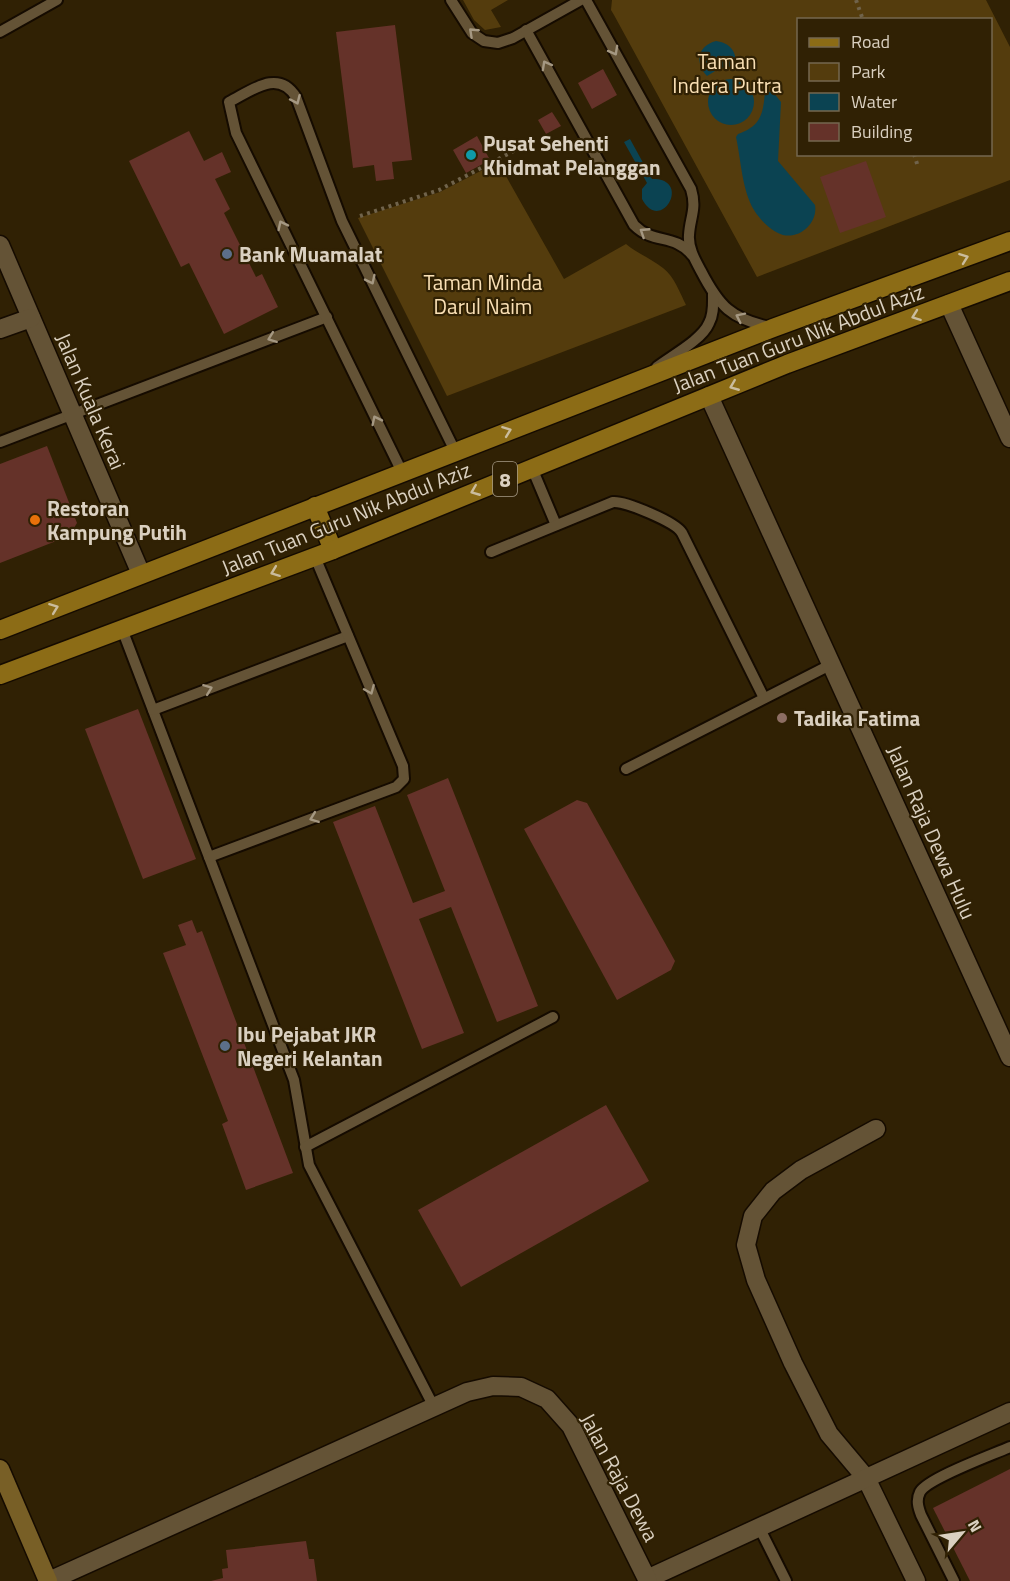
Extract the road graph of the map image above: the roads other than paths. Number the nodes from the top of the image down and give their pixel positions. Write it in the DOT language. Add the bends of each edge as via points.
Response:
graph roads {
  1 [pos="57,0"];
  2 [pos="451,0"];
  3 [pos="581,0"];
  4 [pos="586,0"];
  5 [pos="526,30"];
  6 [pos="0,32"];
  7 [pos="1010,241"];
  8 [pos="0,245"];
  9 [pos="694,257"];
  10 [pos="1010,281"];
  11 [pos="713,294"];
  12 [pos="949,304"];
  13 [pos="327,317"];
  14 [pos="31,318"];
  15 [pos="773,328"];
  16 [pos="0,329"];
  17 [pos="641,379"];
  18 [pos="709,396"];
  19 [pos="72,414"];
  20 [pos="1010,438"];
  21 [pos="0,442"];
  22 [pos="455,451"];
  23 [pos="532,468"];
  24 [pos="402,472"];
  25 [pos="315,506"];
  26 [pos="556,525"];
  27 [pos="333,550"];
  28 [pos="491,552"];
  29 [pos="315,557"];
  30 [pos="141,574"];
  31 [pos="122,629"];
  32 [pos="0,630"];
  33 [pos="348,636"];
  34 [pos="831,664"];
  35 [pos="0,675"];
  36 [pos="764,698"];
  37 [pos="153,710"];
  38 [pos="626,769"];
  39 [pos="209,857"];
  40 [pos="553,1017"];
  41 [pos="1010,1057"];
  42 [pos="876,1129"];
  43 [pos="305,1147"];
  44 [pos="434,1407"];
  45 [pos="1010,1412"];
  46 [pos="1010,1447"];
  47 [pos="0,1469"];
  48 [pos="866,1478"];
  49 [pos="759,1527"];
  50 [pos="647,1580"];
  51 [pos="48,1581"];
  52 [pos="786,1581"];
  53 [pos="916,1581"];
  54 [pos="954,1581"];
  1 -- 6 [label="lane"];
  5 -- 2 [label="lane, one-way" via="498,43 484,41 472,33"];
  3 -- 5 [label="lane"];
  4 -- 9 [label="lane, one-way" via="691,189 695,201 688,237"];
  9 -- 5 [label="lane, one-way" via="678,242 649,237 634,225"];
  15 -- 7 [label="main road, Jalan Tuan Guru Nik Abdul Aziz / 8, one-way"];
  8 -- 14 [label="street, Jalan Kuala Kerai"];
  9 -- 11 [label="lane"];
  10 -- 12 [label="main road, Jalan Tuan Guru Nik Abdul Aziz / 8"];
  15 -- 11 [label="lane, one-way" via="740,319"];
  11 -- 17 [label="lane" via="708,327"];
  12 -- 18 [label="main road, Jalan Tuan Guru Nik Abdul Aziz / 8, one-way"];
  12 -- 20 [label="street"];
  13 -- 19 [label="lane, one-way"];
  13 -- 22 [label="lane, one-way" via="236,133 229,102 264,84 283,84 296,97 342,221"];
  24 -- 13 [label="lane, one-way"];
  14 -- 16 [label="street"];
  14 -- 19 [label="street, Jalan Kuala Kerai"];
  15 -- 17 [label="main road, Jalan Tuan Guru Nik Abdul Aziz / 8"];
  22 -- 17 [label="main road, Jalan Tuan Guru Nik Abdul Aziz / 8, one-way"];
  18 -- 23 [label="main road, Jalan Tuan Guru Nik Abdul Aziz / 8"];
  18 -- 34 [label="street, Jalan Raja Dewa Hulu"];
  19 -- 21 [label="lane"];
  19 -- 30 [label="street, Jalan Kuala Kerai"];
  22 -- 24 [label="main road, Jalan Tuan Guru Nik Abdul Aziz / 8"];
  23 -- 26 [label="lane"];
  23 -- 27 [label="main road, Jalan Tuan Guru Nik Abdul Aziz / 8, one-way"];
  24 -- 25 [label="main road, Jalan Tuan Guru Nik Abdul Aziz / 8"];
  25 -- 27 [label="main road"];
  25 -- 30 [label="main road, Jalan Tuan Guru Nik Abdul Aziz / 8"];
  26 -- 28 [label="lane"];
  26 -- 36 [label="lane" via="618,501 680,529"];
  27 -- 29 [label="main road, Jalan Tuan Guru Nik Abdul Aziz / 8"];
  29 -- 31 [label="main road, Jalan Tuan Guru Nik Abdul Aziz / 8, one-way"];
  29 -- 33 [label="lane"];
  32 -- 30 [label="main road, Jalan Tuan Guru Nik Abdul Aziz / 8, one-way"];
  31 -- 35 [label="main road, Jalan Tuan Guru Nik Abdul Aziz / 8"];
  31 -- 37 [label="lane"];
  37 -- 33 [label="lane, one-way"];
  33 -- 39 [label="lane, one-way" via="403,766 404,779 396,787"];
  34 -- 36 [label="lane"];
  34 -- 41 [label="street, Jalan Raja Dewa Hulu"];
  36 -- 38 [label="lane"];
  37 -- 39 [label="lane"];
  39 -- 43 [label="lane" via="294,1080"];
  40 -- 43 [label="lane"];
  42 -- 48 [label="street" via="801,1170 773,1191 753,1216 746,1245 756,1280 829,1434"];
  43 -- 44 [label="lane" via="309,1165"];
  44 -- 50 [label="street, Jalan Raja Dewa" via="466,1392 493,1386 521,1387 548,1399 571,1426"];
  44 -- 51 [label="street, Jalan Raja Dewa"];
  45 -- 48 [label="street, Jalan Raja Dewa"];
  46 -- 54 [label="lane" via="931,1482 919,1495 921,1515"];
  47 -- 51 [label="main road"];
  48 -- 49 [label="street, Jalan Raja Dewa"];
  48 -- 53 [label="street"];
  49 -- 50 [label="street, Jalan Raja Dewa"];
  49 -- 52 [label="lane"];
}
